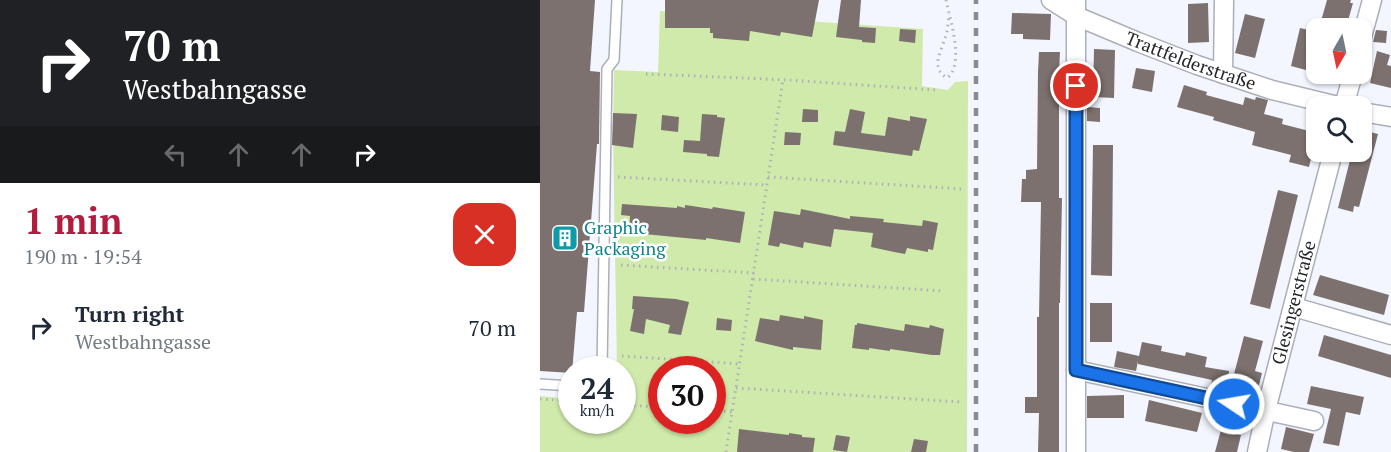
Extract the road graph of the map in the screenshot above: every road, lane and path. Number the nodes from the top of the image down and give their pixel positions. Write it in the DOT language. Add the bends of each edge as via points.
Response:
graph roads {
  1 [pos="617,0"];
  2 [pos="946,0"];
  3 [pos="1051,0"];
  4 [pos="1224,0"];
  5 [pos="1371,0"];
  6 [pos="1076,8"];
  7 [pos="949,14"];
  8 [pos="1367,18"];
  9 [pos="646,74"];
  10 [pos="1223,74"];
  11 [pos="783,80"];
  12 [pos="936,90"];
  13 [pos="1306,98"];
  14 [pos="1372,114"];
  15 [pos="1391,117"];
  16 [pos="1330,162"];
  17 [pos="618,177"];
  18 [pos="768,177"];
  19 [pos="767,185"];
  20 [pos="962,189"];
  21 [pos="621,265"];
  22 [pos="754,273"];
  23 [pos="753,279"];
  24 [pos="944,291"];
  25 [pos="1294,307"];
  26 [pos="1391,335"];
  27 [pos="603,356"];
  28 [pos="636,357"];
  29 [pos="740,364"];
  30 [pos="1076,370"];
  31 [pos="540,384"];
  32 [pos="558,385"];
  33 [pos="736,388"];
  34 [pos="540,399"];
  35 [pos="558,400"];
  36 [pos="961,402"];
  37 [pos="1266,410"];
  38 [pos="726,412"];
  39 [pos="732,412"];
  40 [pos="1314,421"];
  41 [pos="726,452"];
  42 [pos="1076,452"];
  43 [pos="1257,452"];
  1 -- 27 [label="lane" via="614,60 607,69"];
  2 -- 7 [label="path"];
  3 -- 6 [label="street, Trattfelderstraße"];
  4 -- 10 [label="street"];
  5 -- 8 [label="street"];
  6 -- 10 [label="street, Trattfelderstraße" via="1138,42"];
  6 -- 30 [label="street"];
  7 -- 7 [label="path" via="937,61 938,69 947,78 956,60"];
  9 -- 11 [label="path"];
  10 -- 13 [label="street, Trattfelderstraße"];
  11 -- 12 [label="path"];
  11 -- 18 [label="path"];
  14 -- 15 [label="street"];
  16 -- 25 [label="street, Glesingerstraße"];
  17 -- 19 [label="path"];
  18 -- 19 [label="path"];
  18 -- 20 [label="path"];
  19 -- 22 [label="path"];
  21 -- 22 [label="path"];
  22 -- 23 [label="path"];
  23 -- 24 [label="path"];
  23 -- 29 [label="path"];
  25 -- 26 [label="street"];
  25 -- 37 [label="street, Glesingerstraße"];
  28 -- 29 [label="path"];
  29 -- 33 [label="path"];
  30 -- 37 [label="street"];
  30 -- 42 [label="street"];
  31 -- 32 [label="lane"];
  33 -- 36 [label="path"];
  33 -- 39 [label="path"];
  34 -- 35 [label="path"];
  37 -- 40 [label="street"];
  37 -- 43 [label="street, Glesingerstraße"];
  38 -- 39 [label="path"];
  39 -- 41 [label="path"];
}
